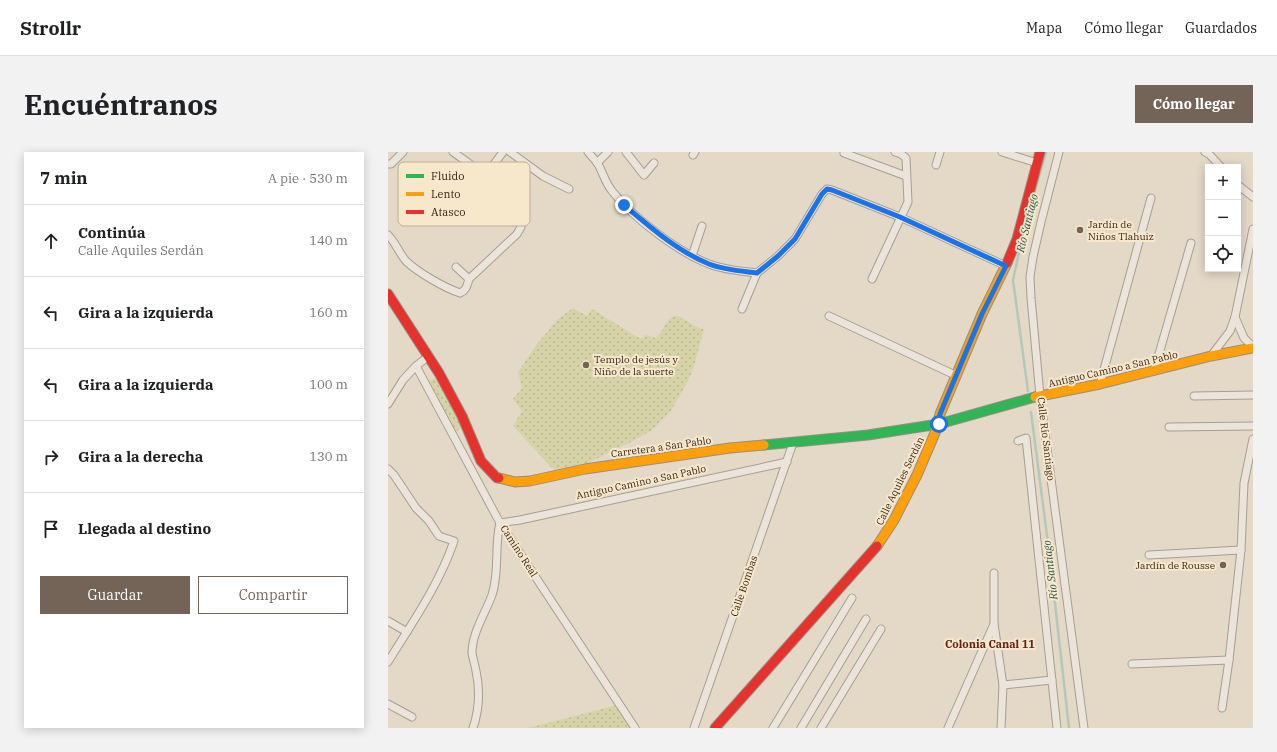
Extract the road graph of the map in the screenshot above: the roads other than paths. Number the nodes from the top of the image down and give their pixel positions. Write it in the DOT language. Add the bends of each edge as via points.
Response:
graph roads {
  1 [pos="403,152"];
  2 [pos="453,152"];
  3 [pos="503,152"];
  4 [pos="510,152"];
  5 [pos="588,152"];
  6 [pos="608,152"];
  7 [pos="626,152"];
  8 [pos="844,152"];
  9 [pos="894,152"];
  10 [pos="940,152"];
  11 [pos="1002,152"];
  12 [pos="1040,152"];
  13 [pos="1059,152"];
  14 [pos="1205,152"];
  15 [pos="467,162"];
  16 [pos="496,162"];
  17 [pos="524,162"];
  18 [pos="597,163"];
  19 [pos="654,163"];
  20 [pos="1037,163"];
  21 [pos="388,164"];
  22 [pos="936,164"];
  23 [pos="1218,164"];
  24 [pos="530,167"];
  25 [pos="906,176"];
  26 [pos="1241,187"];
  27 [pos="569,189"];
  28 [pos="1253,197"];
  29 [pos="1151,198"];
  30 [pos="900,217"];
  31 [pos="521,226"];
  32 [pos="702,226"];
  33 [pos="1253,228"];
  34 [pos="388,235"];
  35 [pos="1191,242"];
  36 [pos="692,256"];
  37 [pos="1006,266"];
  38 [pos="456,267"];
  39 [pos="757,273"];
  40 [pos="469,279"];
  41 [pos="872,279"];
  42 [pos="388,294"];
  43 [pos="742,308"];
  44 [pos="829,316"];
  45 [pos="1235,317"];
  46 [pos="1253,347"];
  47 [pos="429,356"];
  48 [pos="1211,356"];
  49 [pos="416,366"];
  50 [pos="1154,371"];
  51 [pos="957,376"];
  52 [pos="1100,384"];
  53 [pos="1253,395"];
  54 [pos="1040,396"];
  55 [pos="1194,396"];
  56 [pos="388,404"];
  57 [pos="939,424"];
  58 [pos="1253,426"];
  59 [pos="1169,427"];
  60 [pos="1253,439"];
  61 [pos="1018,441"];
  62 [pos="794,443"];
  63 [pos="787,462"];
  64 [pos="388,469"];
  65 [pos="500,523"];
  66 [pos="1241,550"];
  67 [pos="1150,554"];
  68 [pos="994,573"];
  69 [pos="852,598"];
  70 [pos="866,619"];
  71 [pos="388,621"];
  72 [pos="994,624"];
  73 [pos="881,630"];
  74 [pos="407,632"];
  75 [pos="1229,660"];
  76 [pos="388,662"];
  77 [pos="1132,664"];
  78 [pos="1052,680"];
  79 [pos="1003,685"];
  80 [pos="388,704"];
  81 [pos="1222,708"];
  82 [pos="412,718"];
  83 [pos="473,728"];
  84 [pos="635,728"];
  85 [pos="694,728"];
  86 [pos="716,728"];
  87 [pos="773,728"];
  88 [pos="801,728"];
  89 [pos="821,728"];
  90 [pos="948,728"];
  91 [pos="1001,728"];
  92 [pos="1057,728"];
  93 [pos="1084,728"];
  1 -- 21 [label="street"];
  2 -- 15 [label="street"];
  3 -- 16 [label="street"];
  4 -- 17 [label="street"];
  5 -- 18 [label="street"];
  6 -- 18 [label="street"];
  7 -- 19 [label="street" via="644,175"];
  8 -- 25 [label="street"];
  9 -- 25 [label="street" via="906,158"];
  10 -- 22 [label="street"];
  11 -- 20 [label="street"];
  12 -- 20 [label="main road, Calle Aquiles Serdán"];
  13 -- 54 [label="street, Calle Río Santiago" via="1030,277"];
  14 -- 23 [label="street"];
  18 -- 36 [label="street" via="611,190 624,205 652,230"];
  20 -- 37 [label="main road, Calle Aquiles Serdán" via="1017,239"];
  24 -- 27 [label="street"];
  25 -- 30 [label="street" via="908,202"];
  26 -- 28 [label="street"];
  29 -- 52 [label="street"];
  30 -- 37 [label="street"];
  30 -- 39 [label="street" via="827,189 795,239"];
  30 -- 41 [label="street"];
  31 -- 40 [label="street" via="517,234"];
  32 -- 36 [label="street"];
  33 -- 45 [label="street"];
  34 -- 40 [label="street" via="406,261 446,288 460,293 465,291"];
  35 -- 50 [label="street"];
  36 -- 39 [label="street" via="725,268"];
  37 -- 51 [label="main road, Calle Aquiles Serdán" via="982,314"];
  38 -- 40 [label="street"];
  39 -- 43 [label="street"];
  42 -- 47 [label="main road, Carretera a San Pablo"];
  44 -- 51 [label="street"];
  45 -- 46 [label="street" via="1244,338"];
  45 -- 48 [label="street" via="1230,331"];
  46 -- 48 [label="main road, Antiguo Camino a San Pablo"];
  47 -- 49 [label="street"];
  47 -- 62 [label="main road, Carretera a San Pablo" via="462,416 481,460 497,478 515,482 530,481 585,469 663,457"];
  48 -- 50 [label="main road, Antiguo Camino a San Pablo"];
  49 -- 56 [label="street" via="403,380"];
  49 -- 65 [label="street, Camino Real"];
  50 -- 52 [label="main road, Antiguo Camino a San Pablo"];
  51 -- 57 [label="main road, Calle Aquiles Serdán" via="940,414"];
  52 -- 54 [label="main road, Antiguo Camino a San Pablo"];
  53 -- 55 [label="street"];
  54 -- 57 [label="main road, Carretera a San Pablo"];
  54 -- 93 [label="street, Calle Río Santiago"];
  57 -- 62 [label="main road, Carretera a San Pablo"];
  57 -- 86 [label="main road, Calle Aquiles Serdán" via="901,508 881,542"];
  58 -- 59 [label="street"];
  60 -- 66 [label="street" via="1244,483"];
  61 -- 78 [label="street" via="1026,438"];
  62 -- 63 [label="street, Calle Bombas"];
  63 -- 65 [label="street, Antiguo Camino a San Pablo"];
  63 -- 85 [label="street, Calle Bombas"];
  64 -- 74 [label="street" via="439,536 454,541 431,594"];
  65 -- 83 [label="street" via="492,594 475,635 472,653 478,686"];
  65 -- 84 [label="street, Camino Real"];
  66 -- 67 [label="street"];
  66 -- 75 [label="street"];
  68 -- 72 [label="street"];
  69 -- 87 [label="street"];
  70 -- 88 [label="street"];
  71 -- 74 [label="street"];
  72 -- 79 [label="street"];
  72 -- 90 [label="street"];
  73 -- 89 [label="street"];
  74 -- 76 [label="street"];
  75 -- 77 [label="street"];
  75 -- 81 [label="street"];
  78 -- 79 [label="street"];
  78 -- 92 [label="street"];
  79 -- 91 [label="street"];
  80 -- 82 [label="street"];
}
